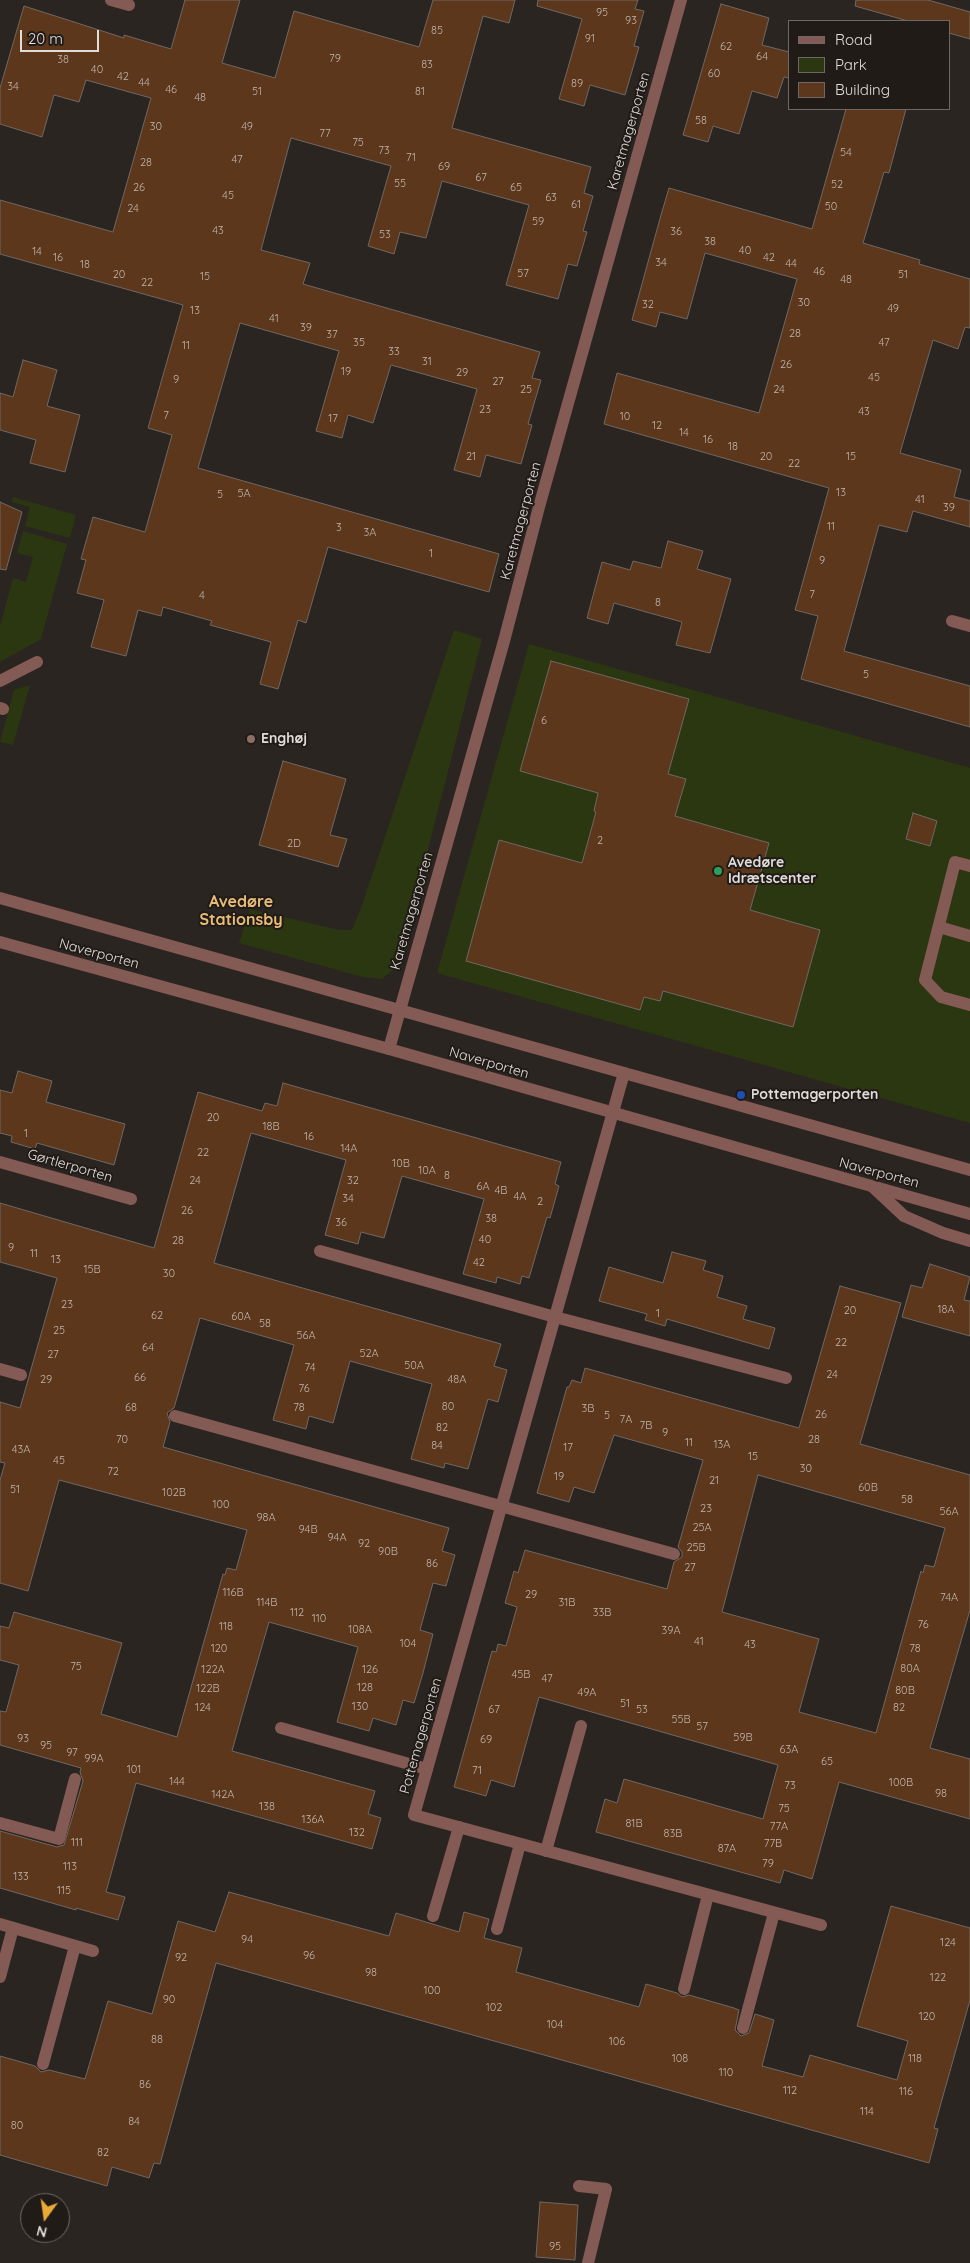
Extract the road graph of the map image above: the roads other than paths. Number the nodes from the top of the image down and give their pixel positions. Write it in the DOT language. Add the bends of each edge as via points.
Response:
graph roads {
  1 [pos="111,0"];
  2 [pos="681,0"];
  3 [pos="130,3"];
  4 [pos="952,621"];
  5 [pos="970,626"];
  6 [pos="37,662"];
  7 [pos="0,682"];
  8 [pos="970,866"];
  9 [pos="0,898"];
  10 [pos="939,927"];
  11 [pos="970,936"];
  12 [pos="0,942"];
  13 [pos="970,1005"];
  14 [pos="399,1010"];
  15 [pos="389,1049"];
  16 [pos="624,1073"];
  17 [pos="612,1113"];
  18 [pos="0,1162"];
  19 [pos="970,1170"];
  20 [pos="873,1187"];
  21 [pos="131,1199"];
  22 [pos="970,1214"];
  23 [pos="970,1241"];
  24 [pos="320,1251"];
  25 [pos="555,1317"];
  26 [pos="0,1369"];
  27 [pos="21,1375"];
  28 [pos="786,1378"];
  29 [pos="176,1416"];
  30 [pos="501,1504"];
  31 [pos="674,1554"];
  32 [pos="581,1726"];
  33 [pos="281,1728"];
  34 [pos="427,1769"];
  35 [pos="75,1779"];
  36 [pos="0,1823"];
  37 [pos="459,1827"];
  38 [pos="520,1844"];
  39 [pos="546,1851"];
  40 [pos="708,1895"];
  41 [pos="774,1912"];
  42 [pos="433,1916"];
  43 [pos="0,1924"];
  44 [pos="821,1925"];
  45 [pos="14,1928"];
  46 [pos="497,1929"];
  47 [pos="75,1946"];
  48 [pos="93,1951"];
  49 [pos="0,1977"];
  50 [pos="684,1989"];
  51 [pos="743,2028"];
  52 [pos="43,2064"];
  53 [pos="579,2186"];
  54 [pos="588,2263"];
  1 -- 3 [label="street"];
  2 -- 14 [label="street, Karetmagerporten"];
  4 -- 5 [label="street"];
  6 -- 7 [label="street"];
  8 -- 10 [label="street" via="955,862"];
  9 -- 14 [label="street, Naverporten"];
  10 -- 11 [label="street"];
  10 -- 13 [label="street" via="925,980 940,997"];
  12 -- 15 [label="street, Naverporten"];
  14 -- 15 [label="street, Karetmagerporten"];
  14 -- 16 [label="street, Naverporten"];
  15 -- 17 [label="street, Naverporten"];
  16 -- 17 [label="street, Pottemagerporten"];
  16 -- 19 [label="street, Naverporten"];
  17 -- 20 [label="street, Naverporten"];
  17 -- 25 [label="street, Pottemagerporten"];
  18 -- 21 [label="street, Gørtlerporten"];
  20 -- 22 [label="street, Naverporten"];
  20 -- 23 [label="street" via="904,1216"];
  24 -- 25 [label="street"];
  25 -- 28 [label="street"];
  25 -- 30 [label="street, Pottemagerporten"];
  26 -- 27 [label="street"];
  29 -- 30 [label="street"];
  30 -- 31 [label="street"];
  30 -- 34 [label="street, Pottemagerporten"];
  32 -- 39 [label="street"];
  33 -- 34 [label="street"];
  34 -- 37 [label="street, Pottemagerporten" via="414,1815"];
  35 -- 36 [label="street" via="59,1840"];
  37 -- 38 [label="street, Pottemagerporten"];
  37 -- 42 [label="street"];
  38 -- 39 [label="street, Pottemagerporten"];
  38 -- 46 [label="street"];
  39 -- 40 [label="street, Pottemagerporten"];
  40 -- 41 [label="street, Pottemagerporten"];
  40 -- 50 [label="street"];
  41 -- 44 [label="street, Pottemagerporten"];
  41 -- 51 [label="street"];
  43 -- 45 [label="street"];
  45 -- 47 [label="street"];
  45 -- 49 [label="street"];
  47 -- 48 [label="street"];
  47 -- 52 [label="street"];
  53 -- 54 [label="street" via="606,2189"];
}
